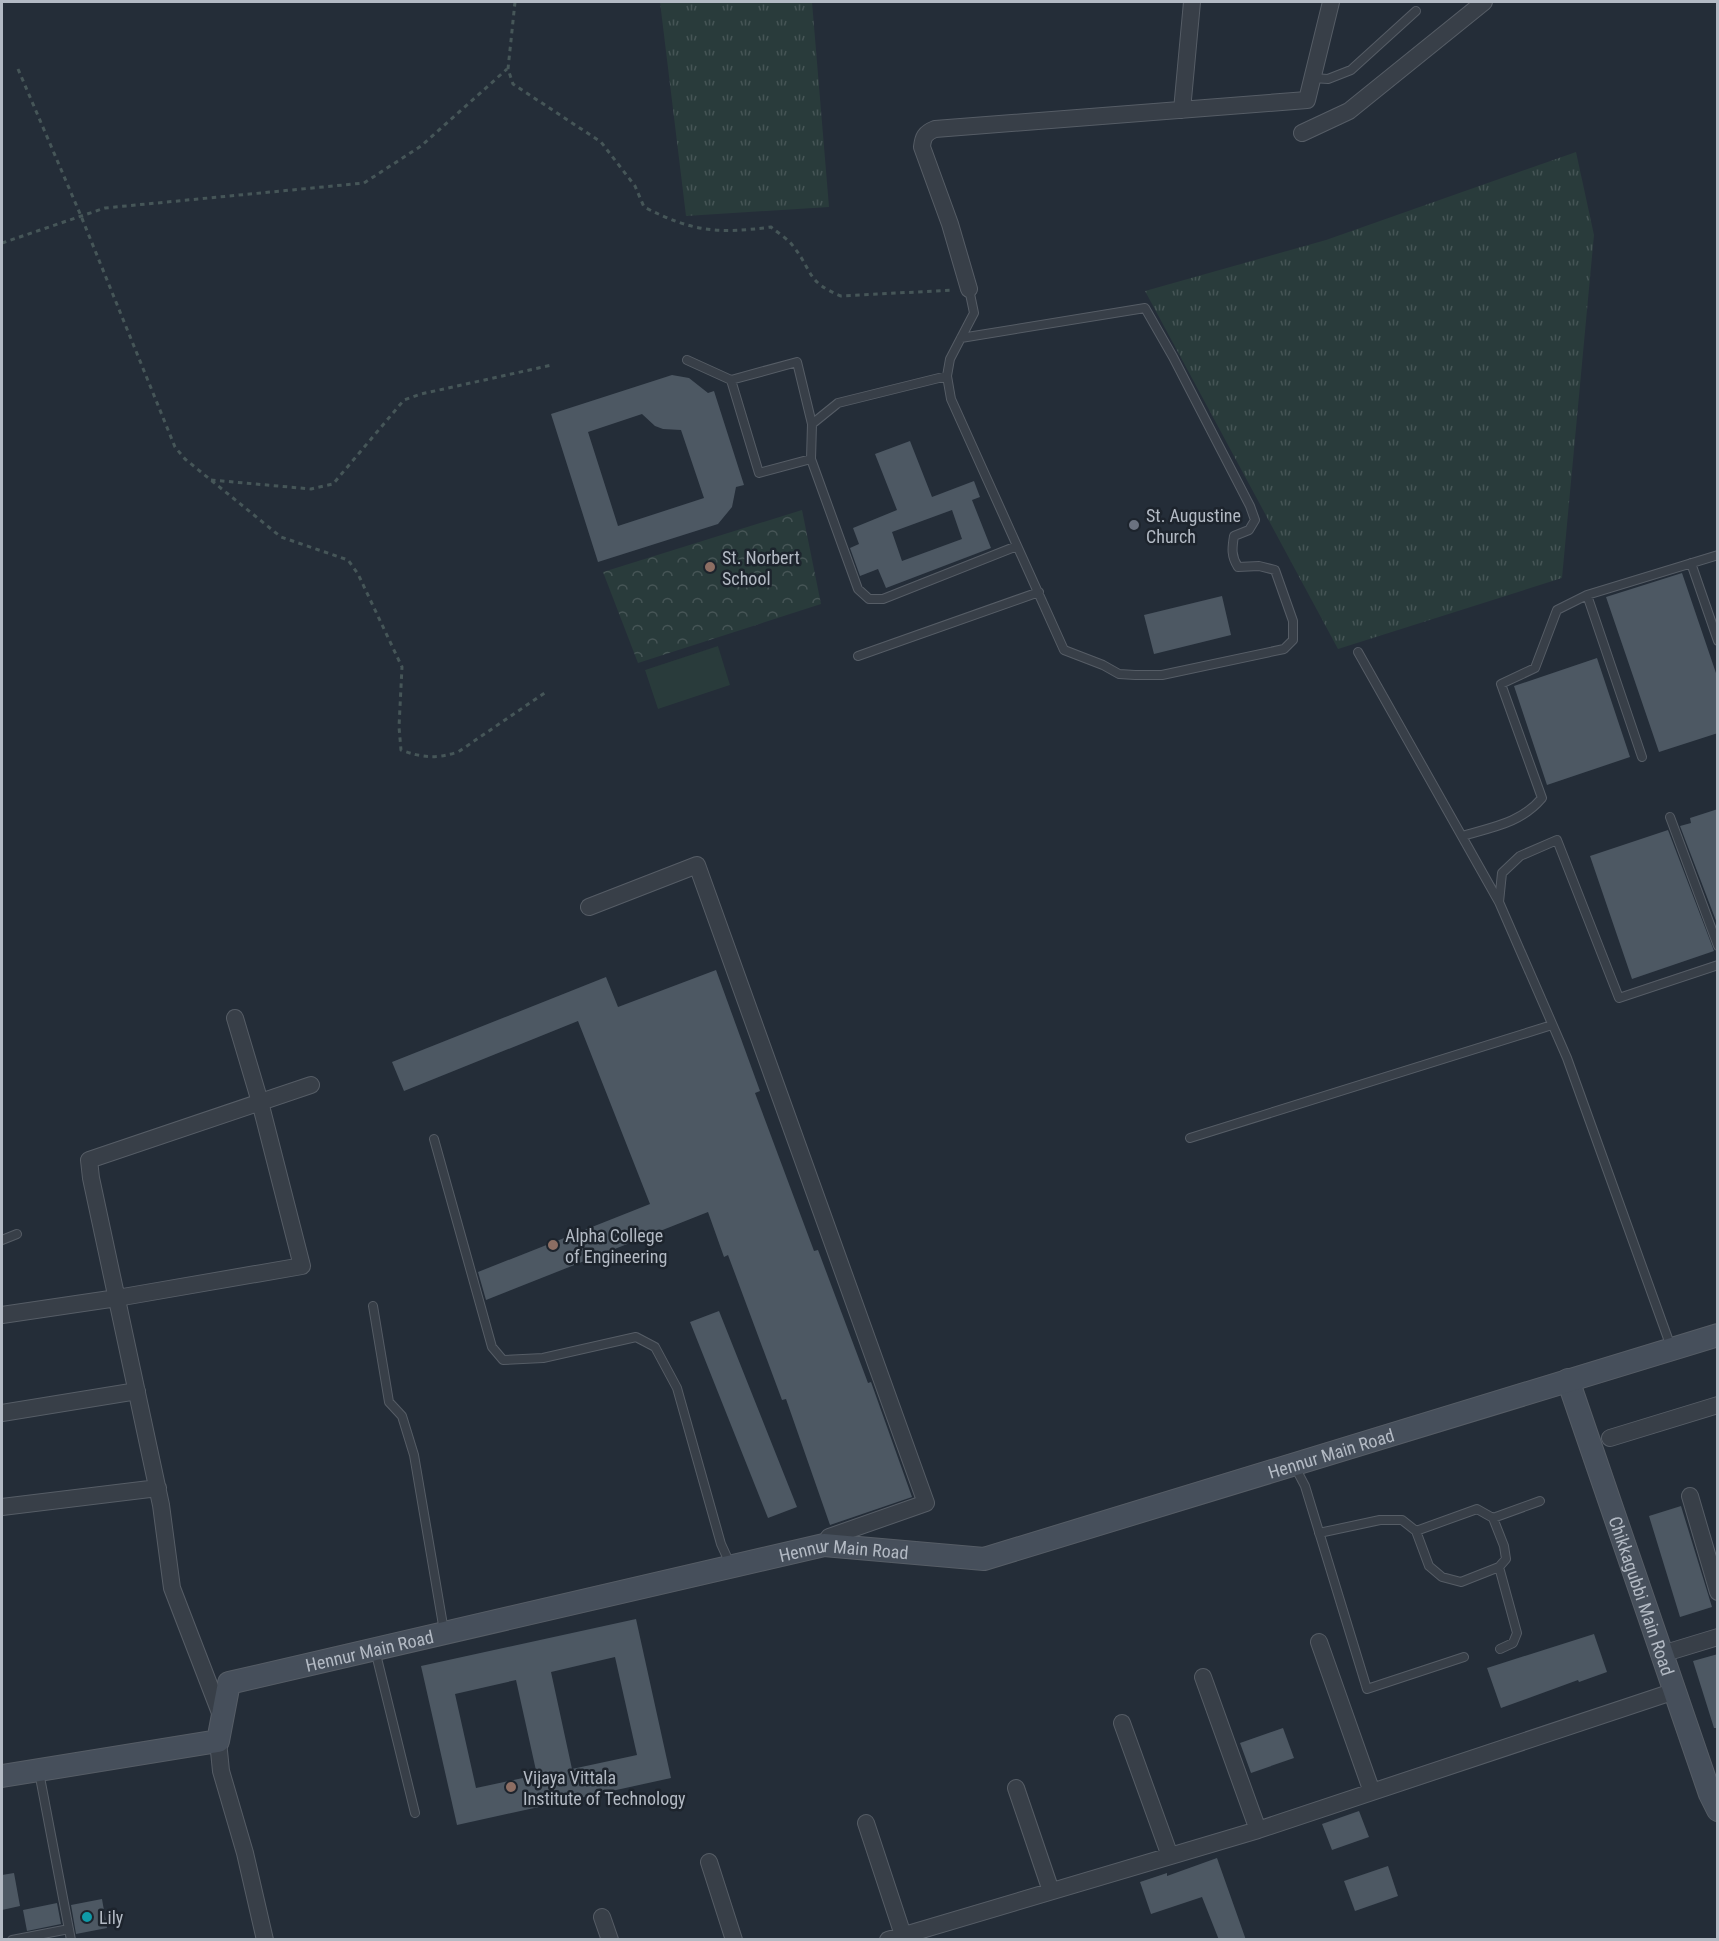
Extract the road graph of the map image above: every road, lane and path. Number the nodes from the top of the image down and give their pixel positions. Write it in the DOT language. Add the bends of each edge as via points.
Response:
graph roads {
  1 [pos="515,2"];
  2 [pos="1192,2"];
  3 [pos="1331,2"];
  4 [pos="1484,2"];
  5 [pos="1416,11"];
  6 [pos="18,69"];
  7 [pos="508,69"];
  8 [pos="1312,78"];
  9 [pos="1182,110"];
  10 [pos="1302,133"];
  11 [pos="81,216"];
  12 [pos="2,243"];
  13 [pos="969,289"];
  14 [pos="961,338"];
  15 [pos="687,360"];
  16 [pos="552,365"];
  17 [pos="947,376"];
  18 [pos="731,380"];
  19 [pos="812,424"];
  20 [pos="811,459"];
  21 [pos="210,480"];
  22 [pos="1017,546"];
  23 [pos="1718,555"];
  24 [pos="1691,563"];
  25 [pos="1039,592"];
  26 [pos="1587,595"];
  27 [pos="1718,641"];
  28 [pos="1358,652"];
  29 [pos="858,656"];
  30 [pos="546,692"];
  31 [pos="1642,757"];
  32 [pos="1670,817"];
  33 [pos="1462,836"];
  34 [pos="1499,902"];
  35 [pos="589,907"];
  36 [pos="1718,946"];
  37 [pos="1718,965"];
  38 [pos="235,1018"];
  39 [pos="1552,1025"];
  40 [pos="311,1085"];
  41 [pos="260,1102"];
  42 [pos="1190,1138"];
  43 [pos="434,1139"];
  44 [pos="17,1234"];
  45 [pos="2,1240"];
  46 [pos="117,1298"];
  47 [pos="373,1306"];
  48 [pos="2,1315"];
  49 [pos="1718,1335"];
  50 [pos="1672,1349"];
  51 [pos="1568,1380"];
  52 [pos="137,1391"];
  53 [pos="1718,1405"];
  54 [pos="2,1413"];
  55 [pos="1610,1438"];
  56 [pos="1294,1464"];
  57 [pos="158,1488"];
  58 [pos="1690,1496"];
  59 [pos="1540,1501"];
  60 [pos="2,1507"];
  61 [pos="1493,1518"];
  62 [pos="1416,1531"];
  63 [pos="1319,1533"];
  64 [pos="824,1545"];
  65 [pos="1711,1547"];
  66 [pos="732,1566"];
  67 [pos="1499,1567"];
  68 [pos="1718,1592"];
  69 [pos="444,1633"];
  70 [pos="1718,1637"];
  71 [pos="1319,1642"];
  72 [pos="1500,1649"];
  73 [pos="374,1650"];
  74 [pos="1662,1654"];
  75 [pos="1464,1657"];
  76 [pos="1203,1677"];
  77 [pos="1675,1691"];
  78 [pos="222,1719"];
  79 [pos="1122,1723"];
  80 [pos="218,1741"];
  81 [pos="39,1770"];
  82 [pos="2,1776"];
  83 [pos="1016,1788"];
  84 [pos="1372,1792"];
  85 [pos="1715,1798"];
  86 [pos="415,1813"];
  87 [pos="866,1823"];
  88 [pos="1258,1830"];
  89 [pos="1170,1856"];
  90 [pos="709,1862"];
  91 [pos="1051,1891"];
  92 [pos="602,1917"];
  93 [pos="69,1929"];
  94 [pos="896,1937"];
  95 [pos="12,1940"];
  96 [pos="71,1940"];
  97 [pos="265,1940"];
  98 [pos="610,1940"];
  99 [pos="734,1940"];
  1 -- 7 [label="path"];
  2 -- 9 [label="street"];
  3 -- 8 [label="street"];
  4 -- 10 [label="street" via="1349,111"];
  5 -- 8 [label="lane" via="1351,69 1328,79"];
  6 -- 11 [label="path"];
  7 -- 11 [label="path" via="421,146 364,183 105,208"];
  7 -- 13 [label="path" via="513,84 601,142 635,186 644,207 673,222 702,230 771,227 793,245 812,279 841,296"];
  8 -- 9 [label="street" via="1307,100"];
  9 -- 13 [label="street" via="927,132 921,147"];
  11 -- 12 [label="path"];
  11 -- 21 [label="path" via="175,447"];
  13 -- 14 [label="lane" via="974,313"];
  14 -- 17 [label="lane" via="950,359"];
  14 -- 25 [label="lane" via="1145,308 1255,519 1249,530 1234,536 1233,559 1238,567 1275,570 1293,621 1293,640 1284,649 1204,667 1162,675 1119,674 1064,650"];
  15 -- 18 [label="lane"];
  16 -- 21 [label="path" via="404,400 333,484 312,489"];
  17 -- 19 [label="lane" via="838,403"];
  17 -- 22 [label="lane" via="951,399"];
  18 -- 19 [label="lane" via="797,362"];
  18 -- 20 [label="lane" via="759,473"];
  19 -- 20 [label="lane"];
  20 -- 22 [label="lane" via="858,589 869,599 883,599"];
  21 -- 30 [label="path" via="281,537 348,561 358,574 402,667 401,750 421,758 458,752"];
  22 -- 25 [label="lane"];
  23 -- 24 [label="lane"];
  24 -- 26 [label="lane"];
  24 -- 27 [label="lane"];
  25 -- 29 [label="lane"];
  26 -- 31 [label="lane"];
  26 -- 33 [label="lane" via="1557,610 1535,668 1501,684 1542,798 1517,819"];
  28 -- 33 [label="lane"];
  32 -- 36 [label="lane"];
  33 -- 34 [label="lane"];
  34 -- 37 [label="lane" via="1502,873 1520,856 1557,840 1619,998"];
  34 -- 39 [label="lane"];
  35 -- 64 [label="street" via="697,865 926,1503 829,1537"];
  38 -- 41 [label="street"];
  39 -- 42 [label="lane"];
  39 -- 50 [label="lane"];
  40 -- 41 [label="street"];
  41 -- 46 [label="street" via="89,1160"];
  41 -- 46 [label="street" via="302,1266"];
  43 -- 66 [label="lane" via="492,1347 503,1360 543,1358 636,1337 655,1347 677,1388 721,1544"];
  44 -- 45 [label="lane"];
  46 -- 48 [label="street"];
  46 -- 52 [label="street"];
  47 -- 69 [label="lane" via="389,1402 402,1416 414,1455"];
  49 -- 50 [label="main road, Hennur Main Road"];
  50 -- 51 [label="main road, Hennur Main Road"];
  51 -- 56 [label="main road, Hennur Main Road"];
  51 -- 74 [label="main road, Chikkagubbi Main Road"];
  52 -- 54 [label="street"];
  52 -- 57 [label="street"];
  53 -- 55 [label="street"];
  56 -- 63 [label="lane"];
  56 -- 64 [label="main road, Hennur Main Road" via="984,1559"];
  57 -- 60 [label="street"];
  57 -- 78 [label="street" via="172,1588"];
  58 -- 65 [label="street"];
  59 -- 61 [label="lane"];
  61 -- 62 [label="lane" via="1477,1509"];
  61 -- 67 [label="lane" via="1506,1559"];
  62 -- 63 [label="lane" via="1402,1520 1380,1520"];
  62 -- 67 [label="lane" via="1429,1566 1442,1577 1461,1582"];
  63 -- 75 [label="lane" via="1367,1689"];
  64 -- 66 [label="main road, Hennur Main Road"];
  65 -- 68 [label="street"];
  66 -- 69 [label="main road, Hennur Main Road"];
  67 -- 72 [label="lane" via="1517,1633 1513,1643"];
  69 -- 73 [label="main road, Hennur Main Road"];
  70 -- 74 [label="street"];
  71 -- 84 [label="street"];
  73 -- 78 [label="main road, Hennur Main Road" via="230,1683"];
  73 -- 86 [label="lane"];
  74 -- 77 [label="main road, Chikkagubbi Main Road"];
  76 -- 88 [label="street"];
  77 -- 84 [label="street"];
  77 -- 85 [label="main road, Chikkagubbi Main Road"];
  78 -- 80 [label="main road, Hennur Main Road"];
  79 -- 89 [label="street"];
  80 -- 81 [label="main road"];
  80 -- 97 [label="street" via="220,1771 245,1853"];
  81 -- 82 [label="main road"];
  81 -- 93 [label="lane"];
  83 -- 91 [label="street"];
  84 -- 88 [label="street"];
  87 -- 94 [label="street"];
  88 -- 89 [label="street"];
  89 -- 91 [label="street"];
  90 -- 99 [label="street"];
  91 -- 94 [label="street"];
  92 -- 98 [label="street"];
  93 -- 95 [label="lane"];
  93 -- 96 [label="lane"];
}
